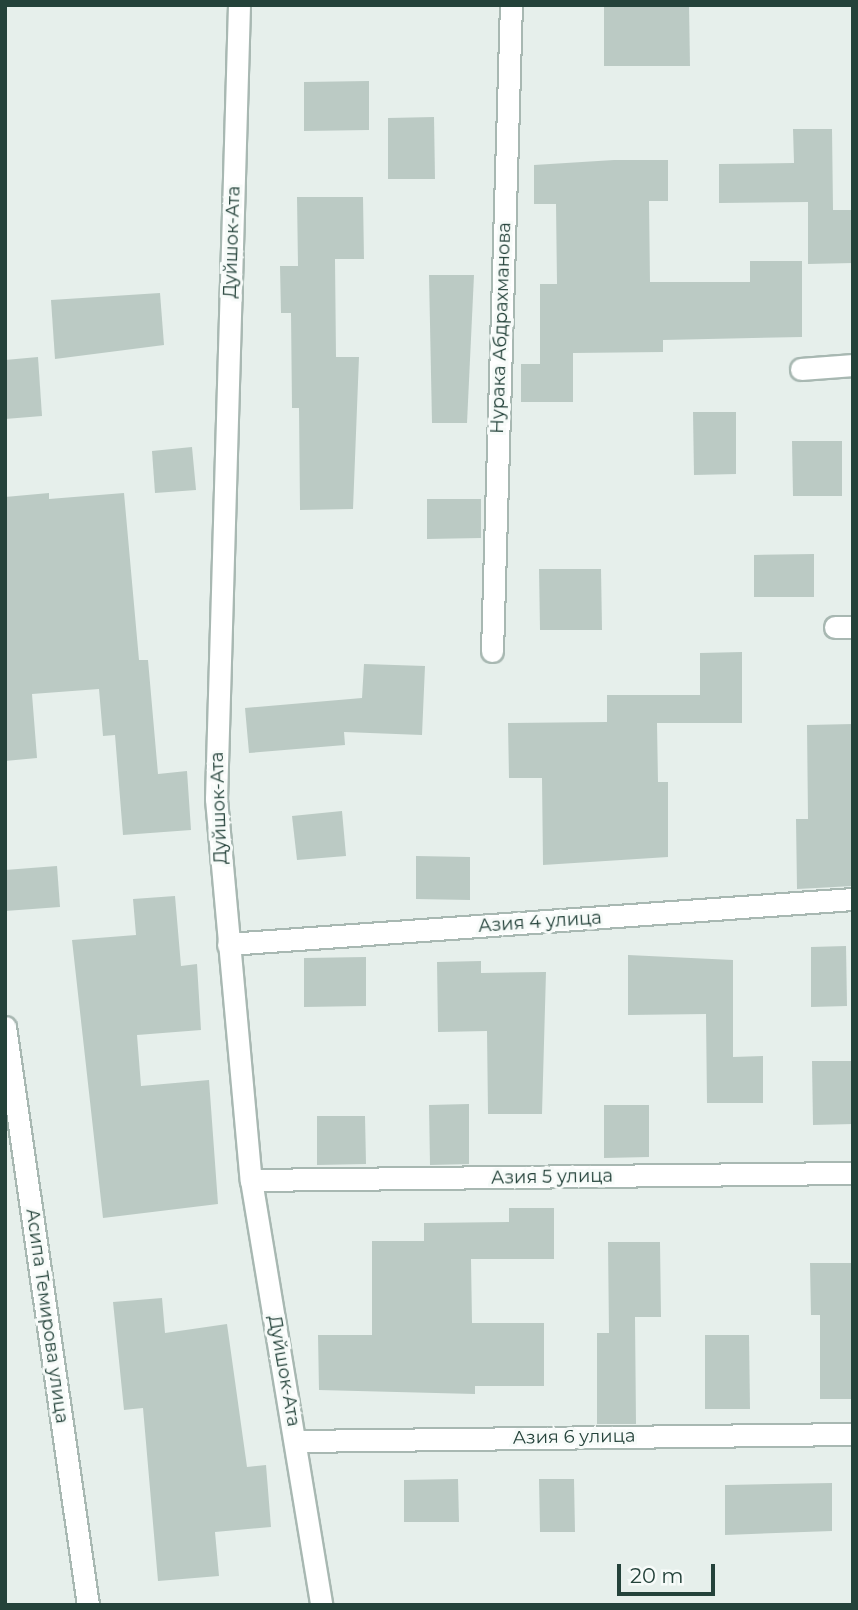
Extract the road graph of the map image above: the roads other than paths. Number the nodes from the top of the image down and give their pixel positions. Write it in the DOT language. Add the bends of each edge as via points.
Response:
graph roads {
  1 [pos="239,5"];
  2 [pos="511,5"];
  3 [pos="853,365"];
  4 [pos="801,369"];
  5 [pos="492,651"];
  6 [pos="853,899"];
  7 [pos="228,944"];
  8 [pos="5,1027"];
  9 [pos="853,1173"];
  10 [pos="251,1180"];
  11 [pos="853,1434"];
  12 [pos="296,1441"];
  13 [pos="88,1605"];
  14 [pos="321,1605"];
  1 -- 7 [label="street, Дуйшок-Ата" via="216,799"];
  2 -- 5 [label="street, Нурака Абдрахманова"];
  3 -- 4 [label="street"];
  6 -- 7 [label="street, Азия 4 улица"];
  7 -- 10 [label="street, Дуйшок-Ата"];
  8 -- 13 [label="street, Асипа Темирова улица"];
  9 -- 10 [label="street, Азия 5 улица"];
  10 -- 12 [label="street, Дуйшок-Ата"];
  11 -- 12 [label="street, Азия 6 улица"];
  12 -- 14 [label="street, Дуйшок-Ата"];
}
